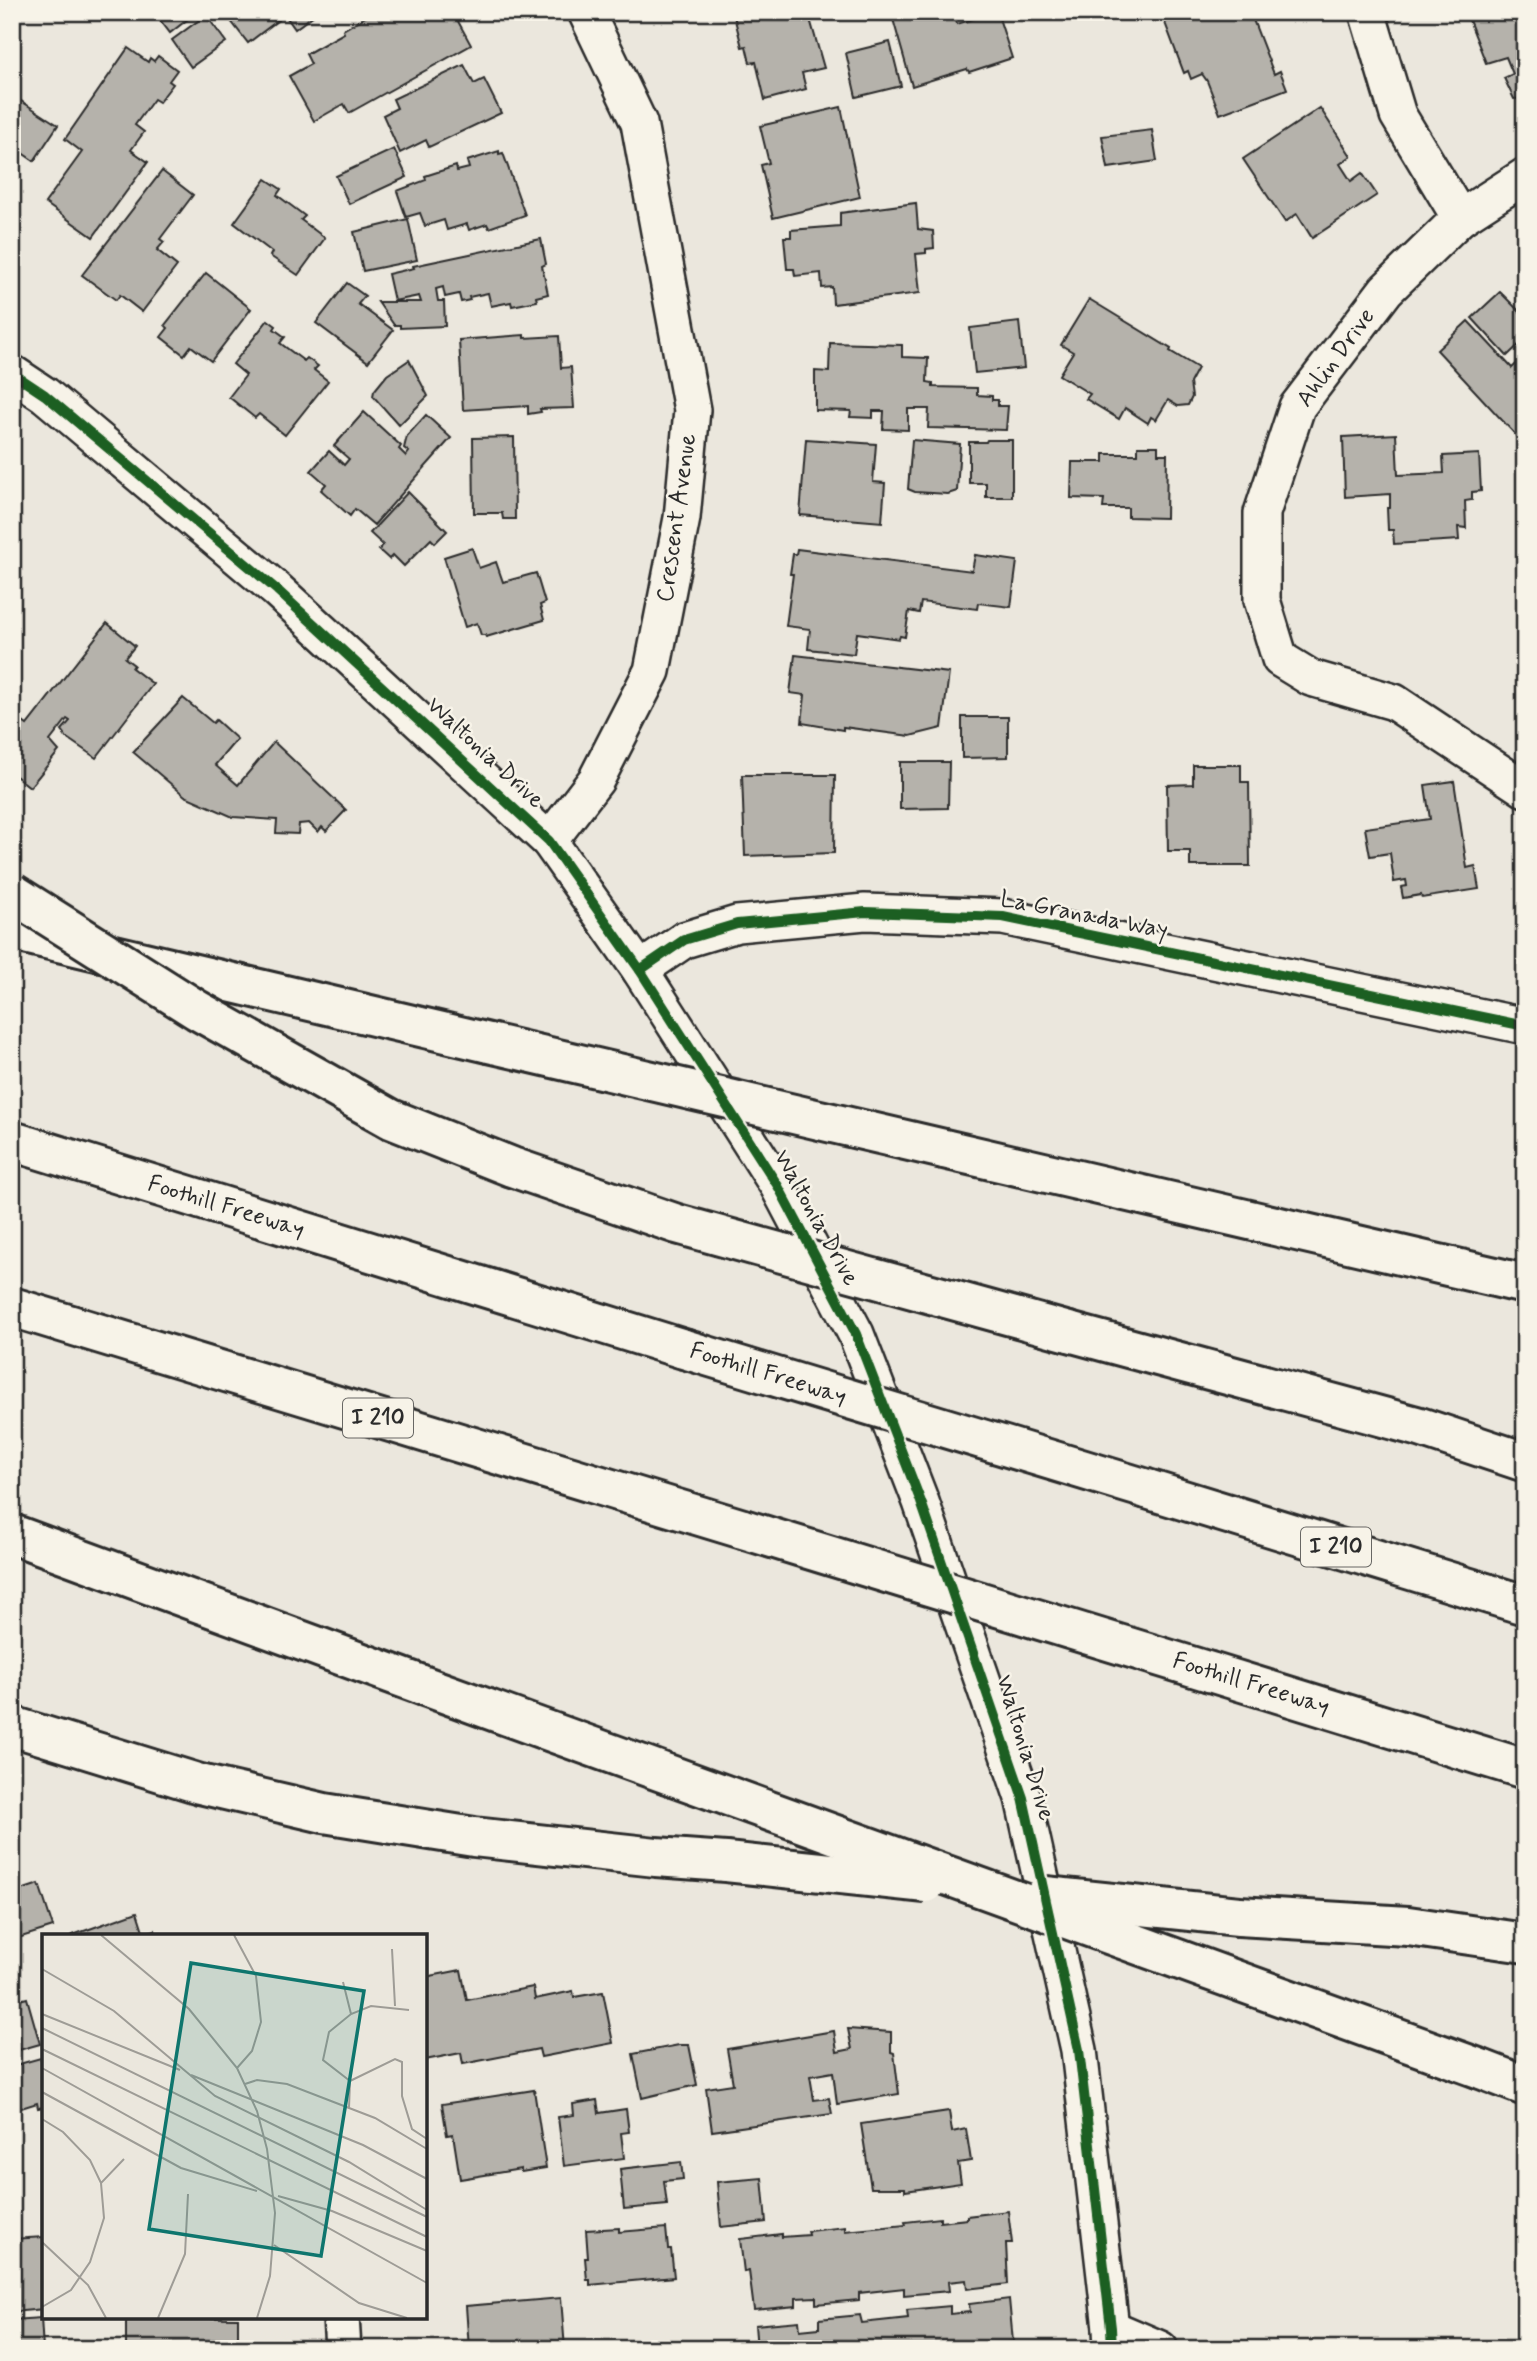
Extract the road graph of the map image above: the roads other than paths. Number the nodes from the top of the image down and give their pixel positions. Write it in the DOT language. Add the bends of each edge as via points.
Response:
graph roads {
  1 [pos="586,12"];
  2 [pos="1367,12"];
  3 [pos="1525,176"];
  4 [pos="1460,218"];
  5 [pos="12,373"];
  6 [pos="1525,789"];
  7 [pos="549,841"];
  8 [pos="12,893"];
  9 [pos="12,931"];
  10 [pos="640,970"];
  11 [pos="1525,1026"];
  12 [pos="12,1141"];
  13 [pos="1525,1284"];
  14 [pos="12,1307"];
  15 [pos="1525,1462"];
  16 [pos="12,1534"];
  17 [pos="1525,1605"];
  18 [pos="12,1726"];
  19 [pos="1525,1769"];
  20 [pos="1525,1943"];
  21 [pos="1525,2086"];
  22 [pos="341,2319"];
  23 [pos="1112,2338"];
  24 [pos="343,2349"];
  25 [pos="1160,2349"];
  1 -- 7 [label="street, Crescent Avenue" via="639,123 692,410 682,518 652,671 596,779"];
  2 -- 4 [label="street" via="1398,115"];
  3 -- 4 [label="street, Ahlin Drive"];
  4 -- 6 [label="street, Ahlin Drive" via="1386,290 1297,407 1262,513 1262,600 1280,659 1311,678 1394,702"];
  5 -- 7 [label="street, Waltonia Drive" via="45,395 277,590"];
  7 -- 10 [label="street, Waltonia Drive"];
  8 -- 15 [label="highway, bridge" via="197,1010 391,1119 512,1167 677,1224 1420,1427"];
  9 -- 13 [label="highway, bridge"];
  10 -- 11 [label="street, La Granada Way" via="684,940 737,924 864,912 1003,917"];
  10 -- 23 [label="street, Waltonia Drive" via="778,1186 856,1334 930,1528 1023,1798 1079,2050"];
  12 -- 17 [label="highway, Foothill Freeway / I 210, bridge"];
  14 -- 19 [label="highway, Foothill Freeway / I 210, bridge"];
  16 -- 21 [label="highway, bridge"];
  18 -- 20 [label="highway, bridge" via="200,1784 324,1813 474,1838 1239,1916 1408,1926"];
  22 -- 24 [label="street"];
  23 -- 25 [label="street"];
}
